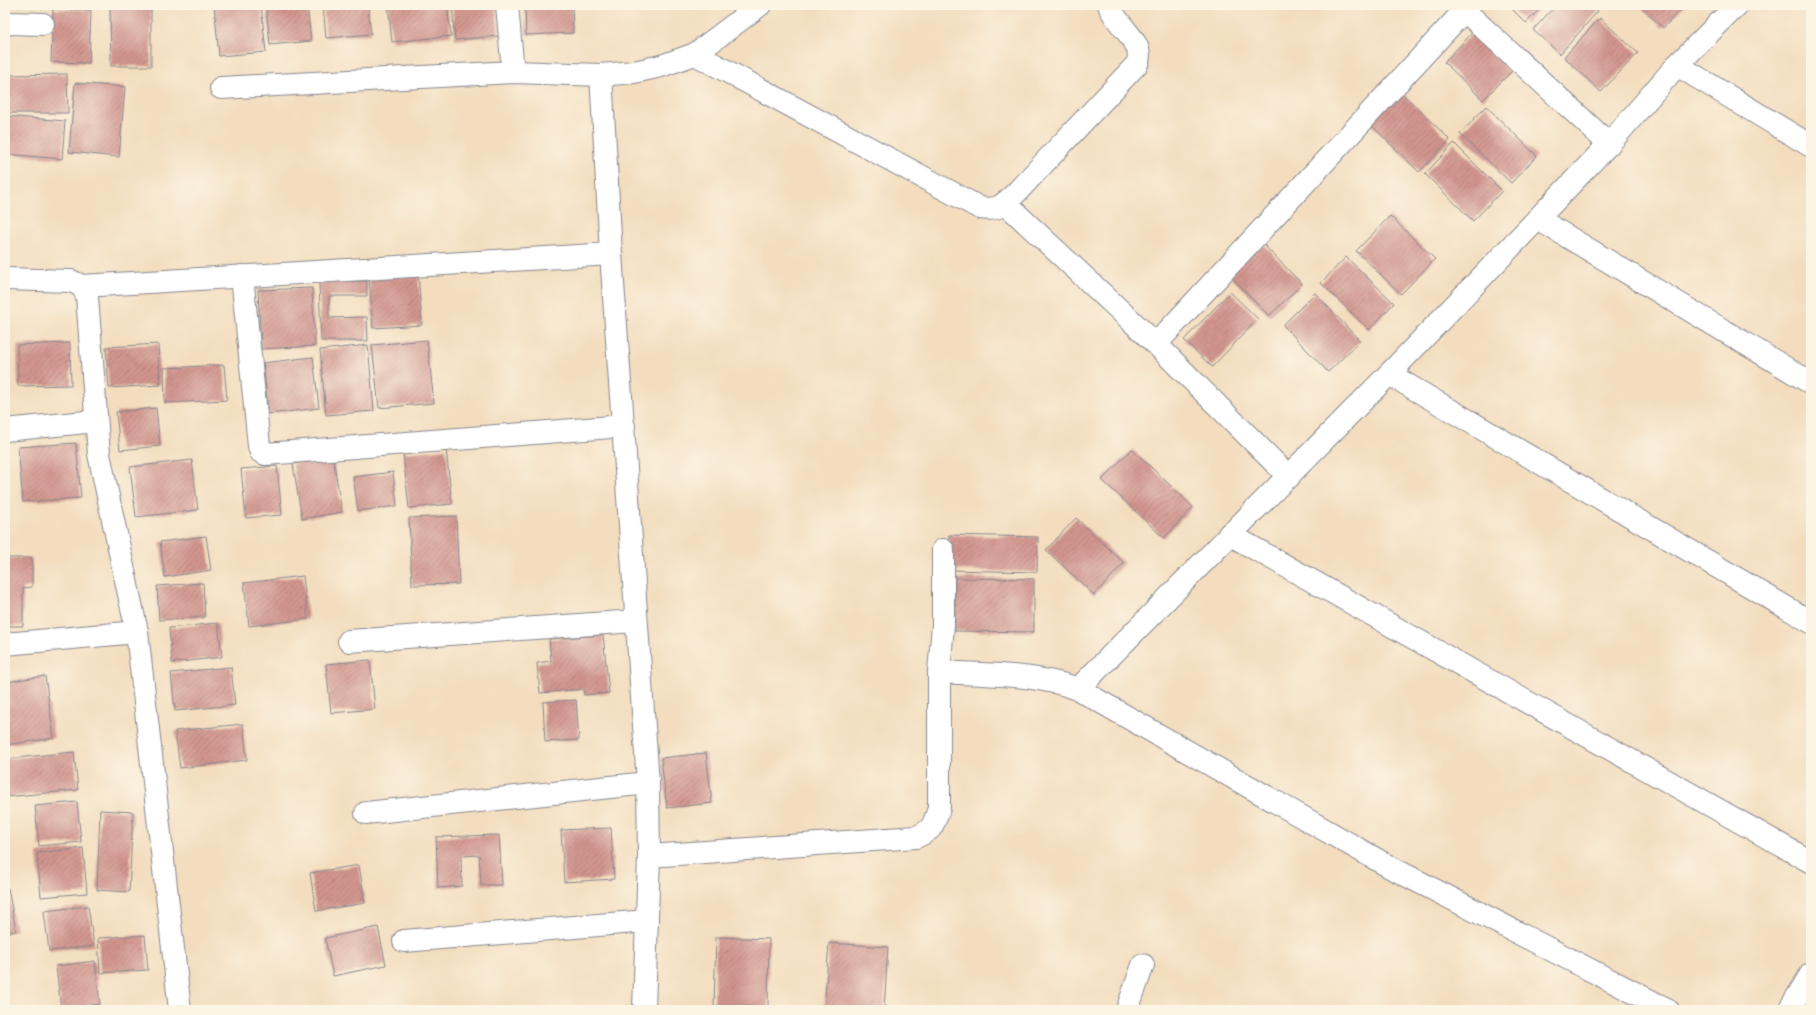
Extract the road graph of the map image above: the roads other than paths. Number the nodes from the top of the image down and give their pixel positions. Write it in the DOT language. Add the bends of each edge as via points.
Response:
graph roads {
  1 [pos="507,5"];
  2 [pos="760,5"];
  3 [pos="1109,5"];
  4 [pos="1737,5"];
  5 [pos="43,24"];
  6 [pos="5,25"];
  7 [pos="695,54"];
  8 [pos="1677,65"];
  9 [pos="513,72"];
  10 [pos="601,75"];
  11 [pos="221,88"];
  12 [pos="1609,144"];
  13 [pos="1811,146"];
  14 [pos="1004,203"];
  15 [pos="1538,219"];
  16 [pos="611,254"];
  17 [pos="242,276"];
  18 [pos="5,279"];
  19 [pos="82,286"];
  20 [pos="1156,344"];
  21 [pos="1389,374"];
  22 [pos="1811,383"];
  23 [pos="96,421"];
  24 [pos="624,426"];
  25 [pos="5,430"];
  26 [pos="1289,477"];
  27 [pos="1229,534"];
  28 [pos="943,550"];
  29 [pos="636,621"];
  30 [pos="1811,622"];
  31 [pos="137,632"];
  32 [pos="349,641"];
  33 [pos="5,644"];
  34 [pos="939,672"];
  35 [pos="1078,689"];
  36 [pos="648,783"];
  37 [pos="366,813"];
  38 [pos="649,856"];
  39 [pos="1811,862"];
  40 [pos="647,921"];
  41 [pos="404,941"];
  42 [pos="1143,965"];
  43 [pos="1811,974"];
  44 [pos="180,1010"];
  45 [pos="644,1010"];
  46 [pos="1127,1010"];
  47 [pos="1668,1010"];
  48 [pos="1789,1010"];
  1 -- 9 [label="street"];
  2 -- 7 [label="street"];
  3 -- 14 [label="street" via="1112,13 1137,45 1140,58 1137,64"];
  4 -- 8 [label="street"];
  5 -- 6 [label="street"];
  7 -- 10 [label="street" via="661,66"];
  7 -- 14 [label="street" via="980,208 990,210"];
  8 -- 12 [label="street"];
  8 -- 13 [label="street"];
  9 -- 10 [label="street"];
  9 -- 11 [label="street"];
  10 -- 16 [label="street"];
  12 -- 15 [label="street"];
  12 -- 20 [label="street" via="1465,11"];
  14 -- 20 [label="street"];
  15 -- 21 [label="street"];
  15 -- 22 [label="street"];
  16 -- 17 [label="street"];
  16 -- 24 [label="street"];
  17 -- 19 [label="street"];
  17 -- 24 [label="street" via="259,446 265,454"];
  18 -- 19 [label="street" via="71,282"];
  19 -- 23 [label="street" via="87,296"];
  20 -- 26 [label="street"];
  21 -- 26 [label="street"];
  21 -- 30 [label="street"];
  23 -- 25 [label="street"];
  23 -- 31 [label="street" via="99,454"];
  24 -- 29 [label="street"];
  26 -- 27 [label="street"];
  27 -- 35 [label="street"];
  27 -- 39 [label="street"];
  28 -- 34 [label="street" via="943,625"];
  29 -- 32 [label="street"];
  29 -- 36 [label="street"];
  31 -- 33 [label="street"];
  31 -- 44 [label="street"];
  34 -- 35 [label="street" via="1056,681"];
  34 -- 38 [label="street" via="939,808 928,832 916,837"];
  35 -- 47 [label="street" via="1388,866"];
  36 -- 37 [label="street"];
  36 -- 38 [label="street"];
  38 -- 40 [label="street"];
  40 -- 41 [label="street"];
  40 -- 45 [label="street"];
  42 -- 46 [label="street"];
  43 -- 48 [label="street"];
}
